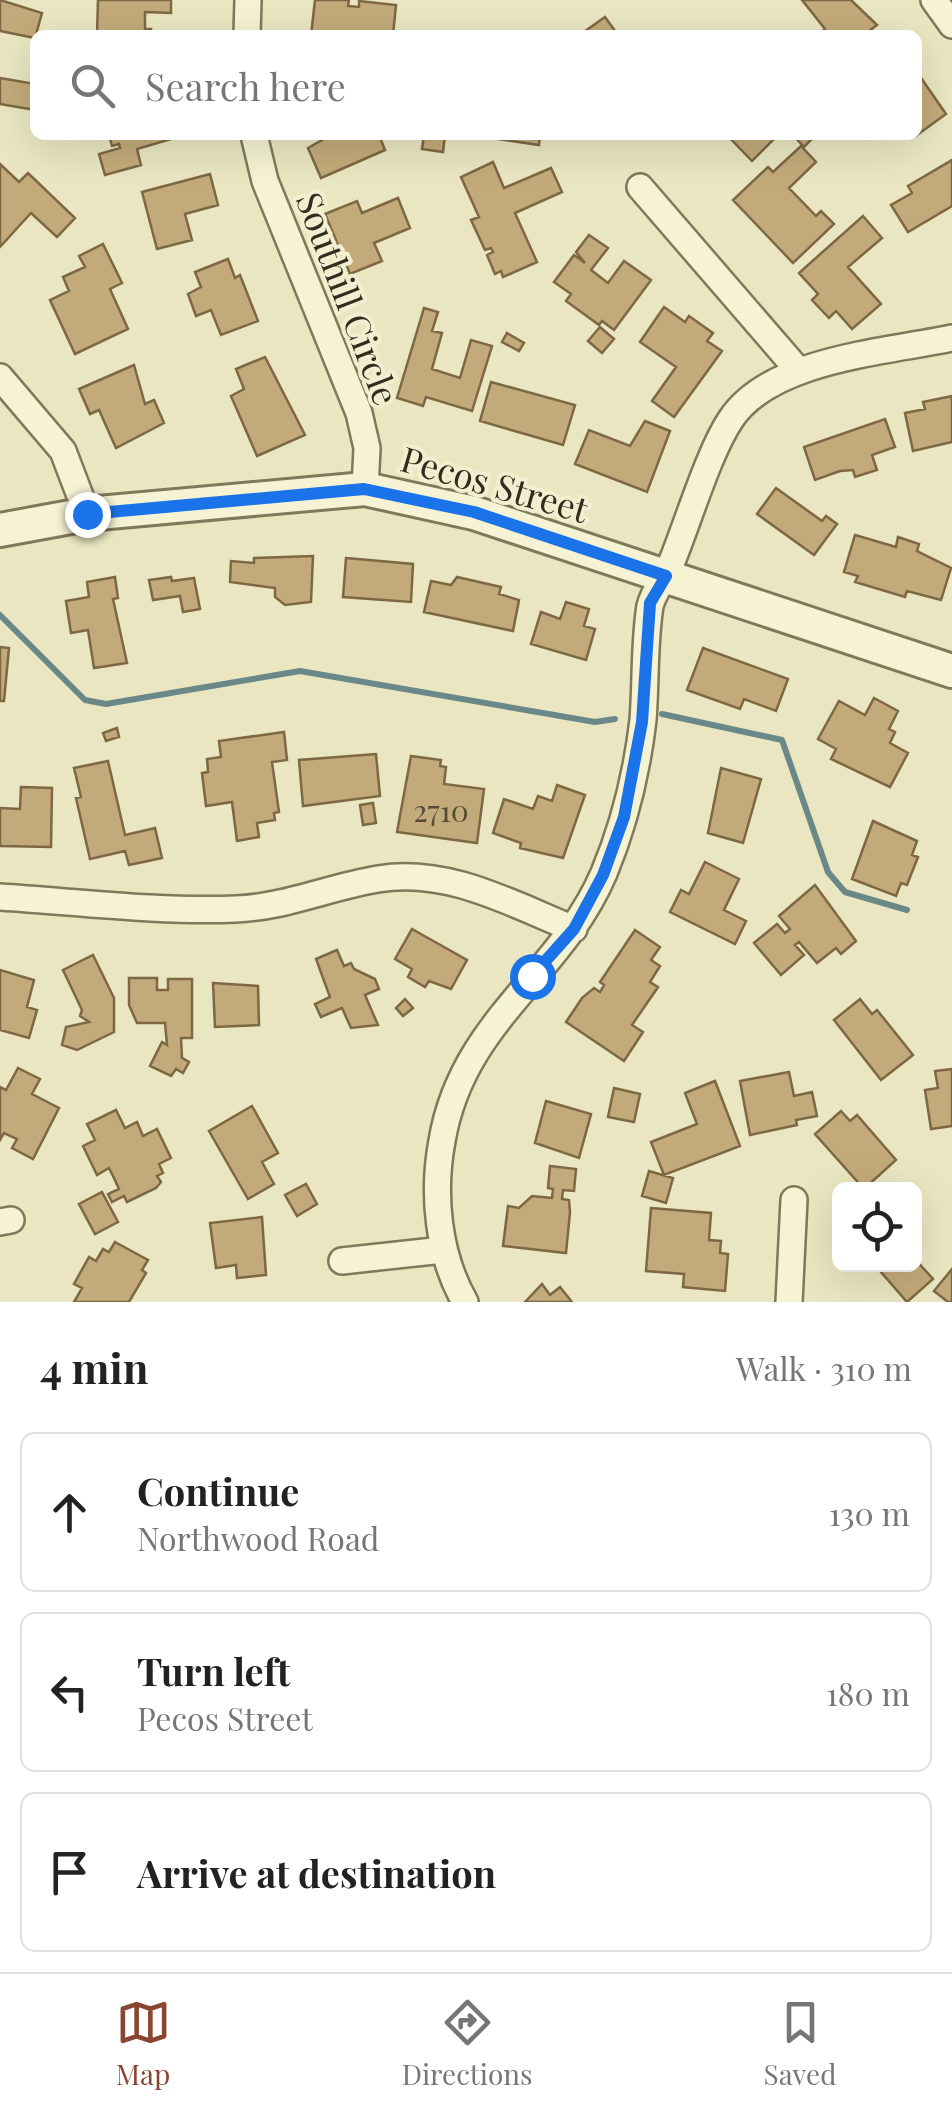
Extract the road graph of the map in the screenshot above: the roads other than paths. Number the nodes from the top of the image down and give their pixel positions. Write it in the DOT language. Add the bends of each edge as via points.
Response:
graph roads {
  1 [pos="248,0"];
  2 [pos="934,0"];
  3 [pos="952,25"];
  4 [pos="246,30"];
  5 [pos="255,140"];
  6 [pos="640,186"];
  7 [pos="952,338"];
  8 [pos="798,370"];
  9 [pos="0,376"];
  10 [pos="364,489"];
  11 [pos="87,514"];
  12 [pos="0,530"];
  13 [pos="666,576"];
  14 [pos="952,671"];
  15 [pos="0,897"];
  16 [pos="574,929"];
  17 [pos="794,1200"];
  18 [pos="443,1250"];
  19 [pos="342,1261"];
  20 [pos="465,1302"];
  21 [pos="789,1302"];
  1 -- 4 [label="street"];
  2 -- 3 [label="street"];
  5 -- 10 [label="street, Southill Circle" via="265,181 359,413 367,448"];
  6 -- 8 [label="street"];
  7 -- 8 [label="street"];
  8 -- 13 [label="street" via="756,392 730,420"];
  9 -- 11 [label="street" via="63,451"];
  10 -- 11 [label="street, Pecos Street"];
  10 -- 13 [label="street, Pecos Street" via="474,512"];
  11 -- 12 [label="street, Pecos Street"];
  13 -- 14 [label="street, Pecos Street"];
  13 -- 16 [label="street" via="650,603 642,722 624,817"];
  15 -- 16 [label="street" via="235,909 280,906 378,878 428,876"];
  16 -- 18 [label="street" via="476,1045 456,1088 442,1142"];
  17 -- 21 [label="street"];
  18 -- 19 [label="street"];
  18 -- 20 [label="street"];
}
